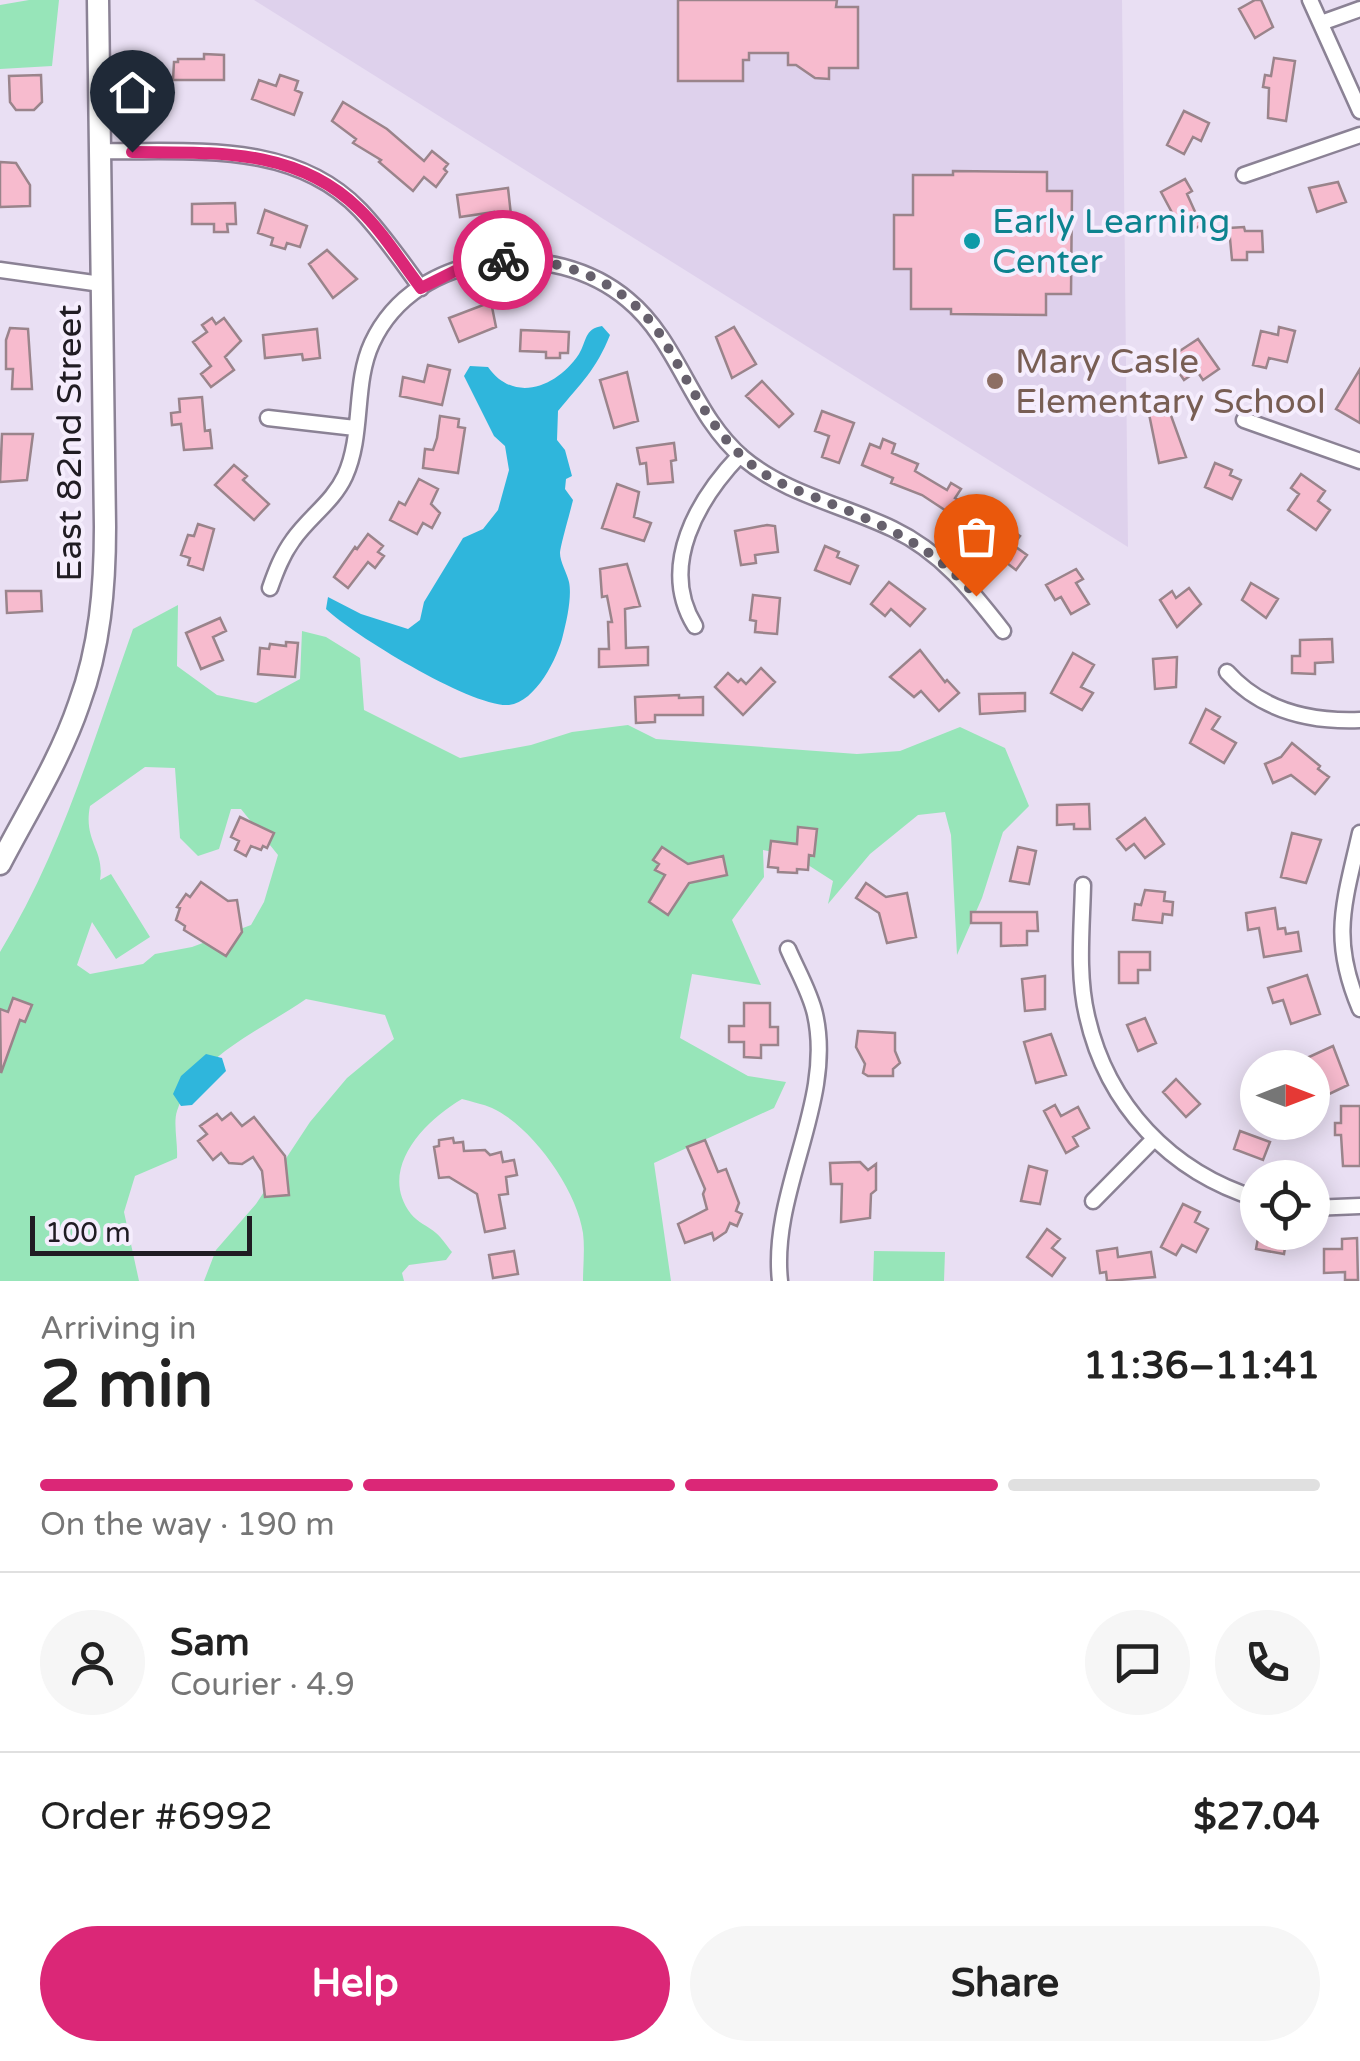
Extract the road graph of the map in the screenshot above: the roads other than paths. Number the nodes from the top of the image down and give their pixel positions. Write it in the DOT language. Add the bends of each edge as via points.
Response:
graph roads {
  1 [pos="98,0"];
  2 [pos="1310,0"];
  3 [pos="1360,9"];
  4 [pos="1321,23"];
  5 [pos="1360,110"];
  6 [pos="1360,135"];
  7 [pos="100,151"];
  8 [pos="1244,175"];
  9 [pos="0,270"];
  10 [pos="101,284"];
  11 [pos="421,288"];
  12 [pos="268,418"];
  13 [pos="1244,420"];
  14 [pos="355,428"];
  15 [pos="740,455"];
  16 [pos="1360,461"];
  17 [pos="270,588"];
  18 [pos="695,626"];
  19 [pos="1004,631"];
  20 [pos="1226,672"];
  21 [pos="1360,720"];
  22 [pos="1360,832"];
  23 [pos="0,864"];
  24 [pos="1084,885"];
  25 [pos="788,949"];
  26 [pos="1355,984"];
  27 [pos="1360,1008"];
  28 [pos="1154,1139"];
  29 [pos="1240,1191"];
  30 [pos="1093,1201"];
  31 [pos="1360,1206"];
  32 [pos="1330,1207"];
  33 [pos="780,1281"];
  1 -- 7 [label="main road, East 82nd Street"];
  2 -- 4 [label="street"];
  3 -- 4 [label="street"];
  4 -- 5 [label="street"];
  6 -- 8 [label="street"];
  7 -- 10 [label="main road, East 82nd Street"];
  7 -- 11 [label="street" via="240,154 300,170 357,207"];
  9 -- 10 [label="street"];
  10 -- 23 [label="main road, East 82nd Street" via="100,626 70,727"];
  11 -- 14 [label="street" via="372,342"];
  11 -- 15 [label="street" via="455,271 513,260 556,264 596,278 656,328 704,410"];
  12 -- 14 [label="street"];
  13 -- 16 [label="street"];
  14 -- 17 [label="street" via="344,477 293,539"];
  15 -- 18 [label="street" via="700,504 684,548 683,598"];
  15 -- 19 [label="street" via="777,481 926,548"];
  20 -- 21 [label="street" via="1286,711"];
  22 -- 26 [label="street" via="1340,926 1344,967"];
  24 -- 28 [label="street" via="1082,968 1090,1029 1116,1091"];
  25 -- 33 [label="street" via="815,1010 819,1040 780,1231"];
  26 -- 27 [label="street"];
  28 -- 29 [label="street" via="1203,1176"];
  28 -- 30 [label="street"];
  31 -- 32 [label="street"];
}
